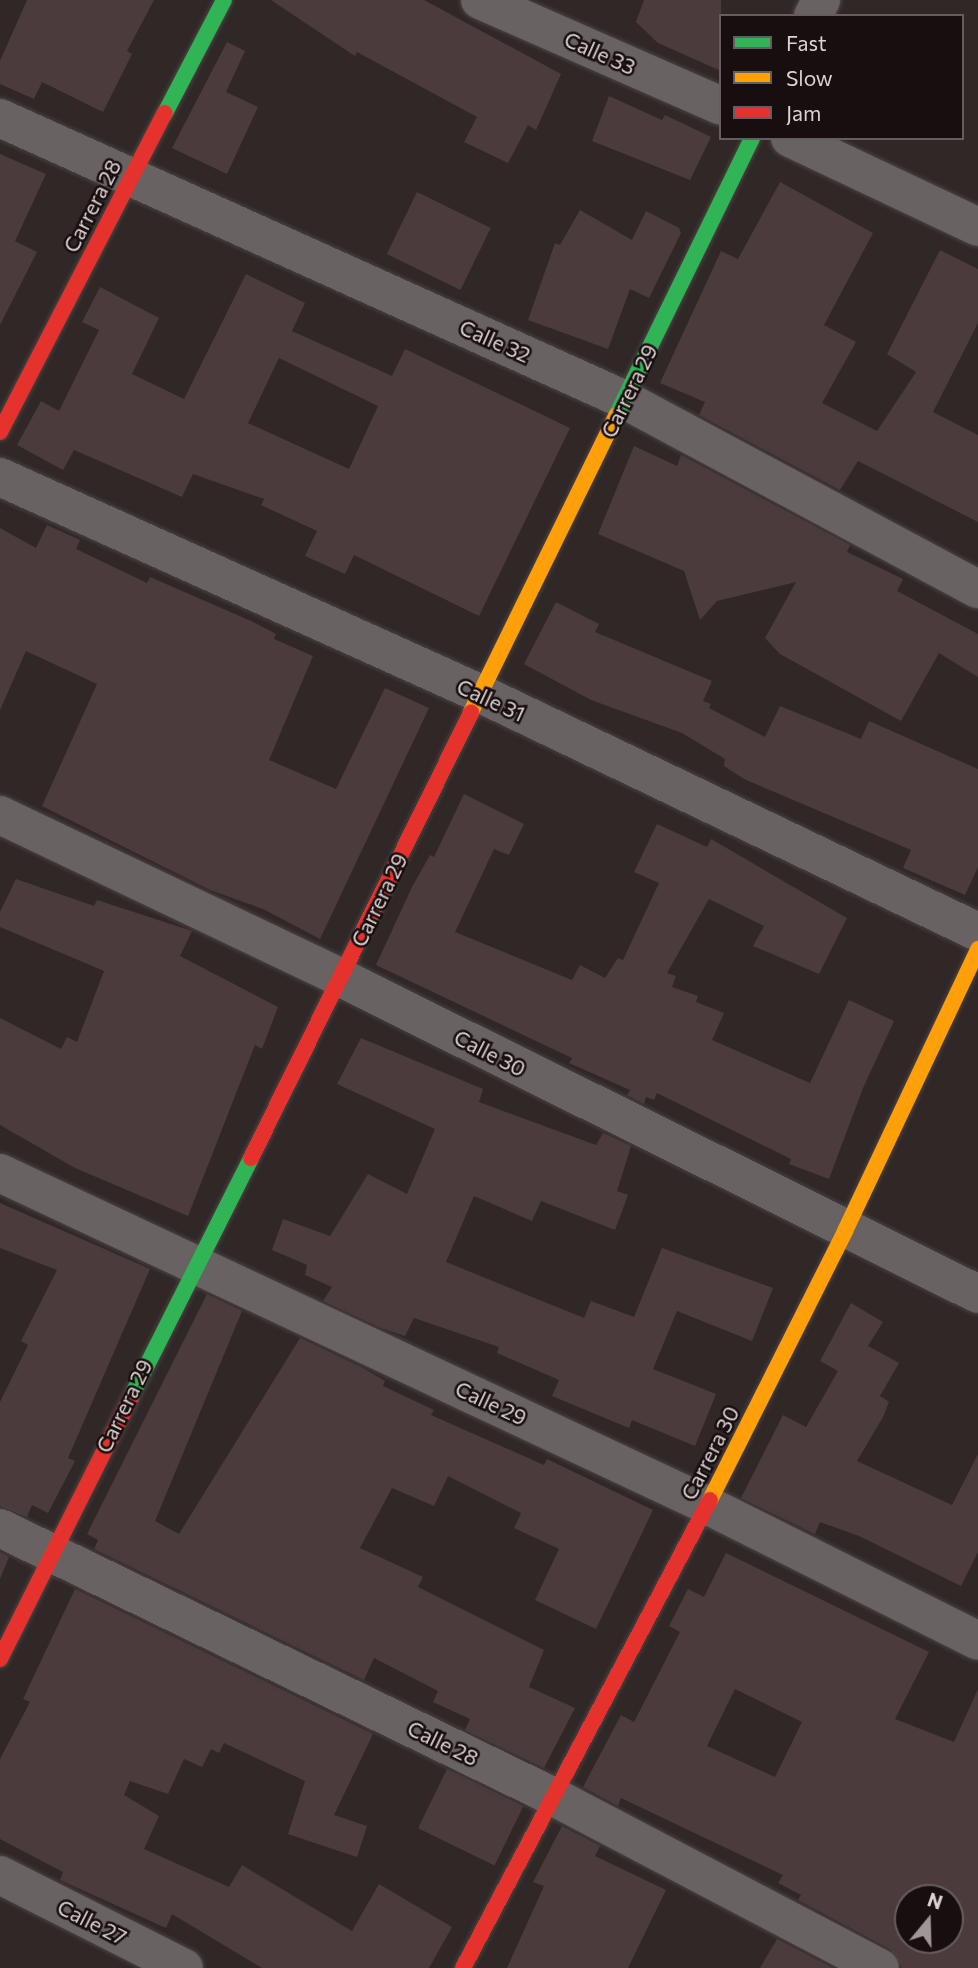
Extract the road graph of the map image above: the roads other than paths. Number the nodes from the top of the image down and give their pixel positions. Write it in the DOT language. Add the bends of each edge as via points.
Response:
graph roads {
  1 [pos="224,0"];
  2 [pos="480,0"];
  3 [pos="719,105"];
  4 [pos="0,118"];
  5 [pos="751,140"];
  6 [pos="794,140"];
  7 [pos="130,177"];
  8 [pos="978,227"];
  9 [pos="625,400"];
  10 [pos="0,432"];
  11 [pos="0,477"];
  12 [pos="978,589"];
  13 [pos="479,693"];
  14 [pos="0,815"];
  15 [pos="978,932"];
  16 [pos="978,948"];
  17 [pos="341,978"];
  18 [pos="0,1172"];
  19 [pos="845,1230"];
  20 [pos="194,1265"];
  21 [pos="978,1294"];
  22 [pos="707,1505"];
  23 [pos="0,1528"];
  24 [pos="50,1554"];
  25 [pos="978,1641"];
  26 [pos="0,1659"];
  27 [pos="555,1797"];
  28 [pos="0,1875"];
  29 [pos="184,1968"];
  30 [pos="463,1968"];
  31 [pos="880,1968"];
  1 -- 7 [label="street, Carrera 28"];
  2 -- 3 [label="street, Calle 33"];
  4 -- 7 [label="street, Calle 32"];
  5 -- 9 [label="street, Carrera 29"];
  6 -- 8 [label="street"];
  7 -- 9 [label="street, Calle 32"];
  7 -- 10 [label="street, Carrera 28"];
  9 -- 12 [label="street, Calle 32"];
  9 -- 13 [label="street, Carrera 29"];
  11 -- 13 [label="street, Calle 31"];
  13 -- 15 [label="street, Calle 31"];
  13 -- 17 [label="street, Carrera 29"];
  14 -- 17 [label="street, Calle 30"];
  16 -- 19 [label="street, Carrera 30"];
  17 -- 19 [label="street, Calle 30"];
  17 -- 20 [label="street, Carrera 29"];
  18 -- 20 [label="street, Calle 29"];
  19 -- 21 [label="street, Calle 30"];
  19 -- 22 [label="street, Carrera 30"];
  20 -- 22 [label="street, Calle 29"];
  20 -- 24 [label="street, Carrera 29"];
  22 -- 25 [label="street, Calle 29"];
  22 -- 27 [label="street, Carrera 30"];
  23 -- 24 [label="street, Calle 28"];
  24 -- 26 [label="street, Carrera 29"];
  24 -- 27 [label="street, Calle 28"];
  27 -- 30 [label="street, Carrera 30"];
  27 -- 31 [label="street, Calle 28"];
  28 -- 29 [label="street, Calle 27"];
}
